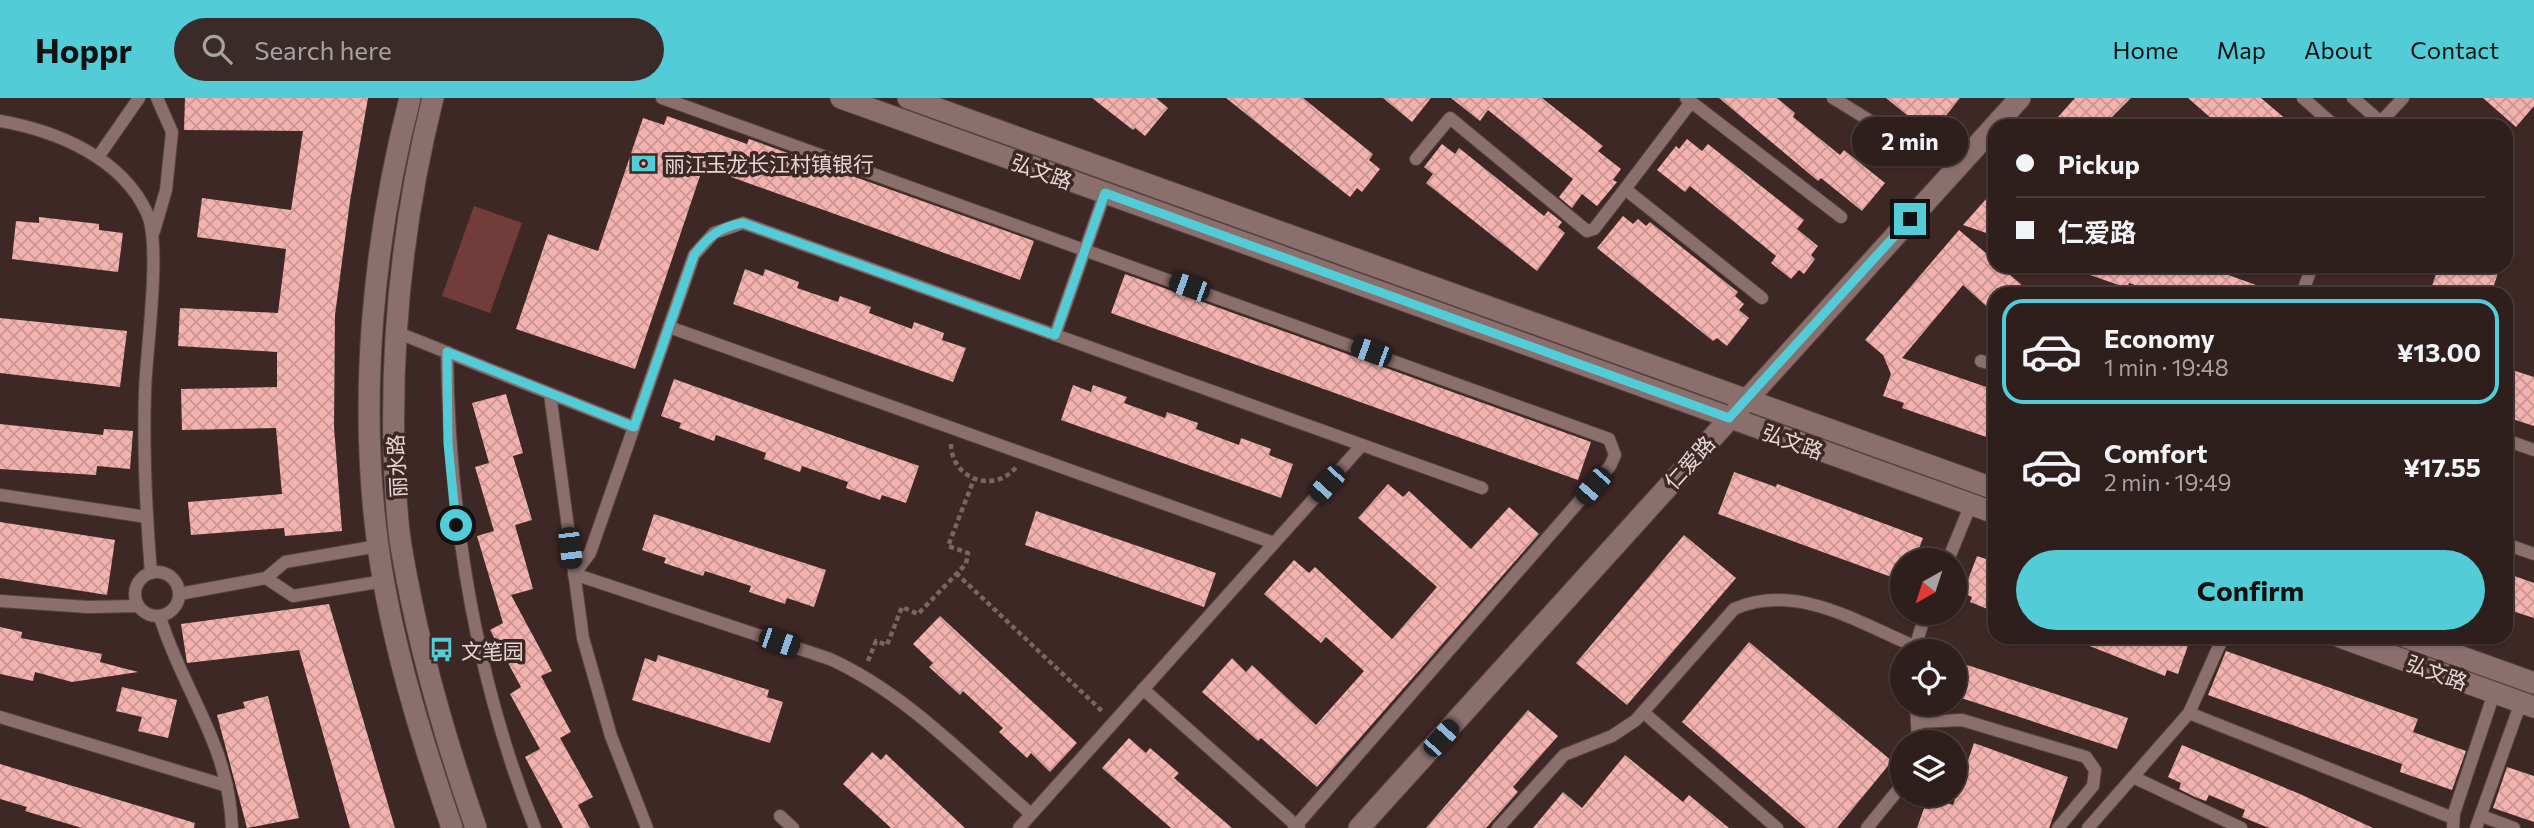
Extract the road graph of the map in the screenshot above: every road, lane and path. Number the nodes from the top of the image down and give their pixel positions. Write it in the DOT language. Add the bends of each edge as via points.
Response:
graph roads {
  1 [pos="139,98"];
  2 [pos="157,98"];
  3 [pos="410,98"];
  4 [pos="433,98"];
  5 [pos="662,98"];
  6 [pos="841,98"];
  7 [pos="908,98"];
  8 [pos="1833,98"];
  9 [pos="2020,98"];
  10 [pos="2303,98"];
  11 [pos="2353,98"];
  12 [pos="2403,98"];
  13 [pos="1688,100"];
  14 [pos="2001,119"];
  15 [pos="2327,119"];
  16 [pos="2374,119"];
  17 [pos="2384,119"];
  18 [pos="0,121"];
  19 [pos="1988,133"];
  20 [pos="1898,138"];
  21 [pos="98,157"];
  22 [pos="1416,159"];
  23 [pos="1625,189"];
  24 [pos="1105,193"];
  25 [pos="1841,217"];
  26 [pos="154,231"];
  27 [pos="1085,250"];
  28 [pos="1762,298"];
  29 [pos="669,327"];
  30 [pos="396,332"];
  31 [pos="1055,335"];
  32 [pos="447,352"];
  33 [pos="1981,360"];
  34 [pos="1988,362"];
  35 [pos="550,394"];
  36 [pos="1746,400"];
  37 [pos="1729,418"];
  38 [pos="634,427"];
  39 [pos="955,429"];
  40 [pos="2513,442"];
  41 [pos="1362,444"];
  42 [pos="2534,450"];
  43 [pos="1023,453"];
  44 [pos="974,478"];
  45 [pos="1988,486"];
  46 [pos="1482,488"];
  47 [pos="0,495"];
  48 [pos="1971,504"];
  49 [pos="1988,510"];
  50 [pos="147,517"];
  51 [pos="1274,543"];
  52 [pos="378,546"];
  53 [pos="2513,546"];
  54 [pos="1953,548"];
  55 [pos="2534,554"];
  56 [pos="151,572"];
  57 [pos="956,573"];
  58 [pos="573,574"];
  59 [pos="265,578"];
  60 [pos="384,581"];
  61 [pos="179,594"];
  62 [pos="0,601"];
  63 [pos="138,607"];
  64 [pos="160,617"];
  65 [pos="1891,639"];
  66 [pos="2220,644"];
  67 [pos="2359,644"];
  68 [pos="2425,644"];
  69 [pos="863,674"];
  70 [pos="2534,683"];
  71 [pos="1143,689"];
  72 [pos="2494,693"];
  73 [pos="2527,705"];
  74 [pos="1643,712"];
  75 [pos="2189,713"];
  76 [pos="1917,716"];
  77 [pos="0,717"];
  78 [pos="1114,722"];
  79 [pos="1918,722"];
  80 [pos="1918,730"];
  81 [pos="2133,777"];
  82 [pos="227,786"];
  83 [pos="1890,800"];
  84 [pos="1031,814"];
  85 [pos="780,816"];
  86 [pos="2479,822"];
  87 [pos="2453,823"];
  88 [pos="1369,825"];
  89 [pos="1297,827"];
  90 [pos="232,828"];
  91 [pos="452,828"];
  92 [pos="476,828"];
  93 [pos="534,828"];
  94 [pos="647,828"];
  95 [pos="793,828"];
  96 [pos="1018,828"];
  97 [pos="1498,828"];
  98 [pos="1777,828"];
  99 [pos="1867,828"];
  100 [pos="2058,828"];
  101 [pos="2088,828"];
  102 [pos="2241,828"];
  103 [pos="2514,828"];
  1 -- 21 [label="lane"];
  2 -- 26 [label="lane" via="172,132 166,190"];
  3 -- 52 [label="street, 丽水路" via="383,235 372,347 372,479"];
  4 -- 30 [label="street, 丽水路" via="405,239"];
  5 -- 27 [label="lane"];
  6 -- 24 [label="street, 弘文路"];
  7 -- 36 [label="street, 弘文路"];
  8 -- 20 [label="lane"];
  9 -- 14 [label="street, 仁爱路"];
  10 -- 15 [label="lane"];
  11 -- 16 [label="lane"];
  12 -- 17 [label="lane"];
  13 -- 23 [label="lane"];
  13 -- 25 [label="lane"];
  18 -- 21 [label="lane" via="55,136"];
  19 -- 36 [label="street, 仁爱路"];
  21 -- 26 [label="lane" via="139,198"];
  22 -- 23 [label="lane" via="1450,118 1587,231 1594,229"];
  23 -- 28 [label="lane"];
  24 -- 27 [label="lane"];
  24 -- 37 [label="street, 弘文路"];
  26 -- 50 [label="lane" via="145,389"];
  27 -- 31 [label="lane"];
  27 -- 89 [label="lane" via="1604,436 1614,448 1610,466"];
  29 -- 31 [label="lane" via="694,255 714,233 743,223"];
  29 -- 38 [label="lane"];
  29 -- 39 [label="lane"];
  30 -- 32 [label="lane"];
  30 -- 92 [label="street, 丽水路" via="393,414 400,543 434,696"];
  31 -- 41 [label="lane"];
  32 -- 35 [label="lane"];
  32 -- 93 [label="lane" via="448,443 462,565 488,686"];
  33 -- 34 [label="lane"];
  35 -- 38 [label="lane"];
  35 -- 58 [label="lane"];
  36 -- 37 [label="street, 仁爱路"];
  36 -- 45 [label="street, 弘文路"];
  37 -- 48 [label="street, 弘文路"];
  37 -- 88 [label="street, 仁爱路"];
  38 -- 58 [label="lane" via="590,553"];
  39 -- 43 [label="lane"];
  39 -- 44 [label="path" via="954,459"];
  40 -- 42 [label="lane"];
  41 -- 46 [label="lane"];
  41 -- 51 [label="lane"];
  43 -- 44 [label="path" via="1014,471 1005,477 986,482"];
  43 -- 51 [label="lane"];
  44 -- 57 [label="path" via="948,546 968,553 966,565"];
  47 -- 50 [label="lane"];
  48 -- 49 [label="street, 弘文路"];
  48 -- 54 [label="lane"];
  50 -- 56 [label="lane"];
  51 -- 71 [label="lane"];
  52 -- 59 [label="lane" via="285,562"];
  52 -- 60 [label="street, 丽水路"];
  53 -- 55 [label="lane"];
  56 -- 61 [label="lane" via="168,575"];
  56 -- 63 [label="lane" via="137,583"];
  57 -- 69 [label="path" via="918,614 902,607 887,645 876,641"];
  57 -- 78 [label="path"];
  58 -- 69 [label="lane"];
  58 -- 94 [label="lane" via="593,680"];
  59 -- 60 [label="lane" via="293,596"];
  59 -- 61 [label="lane"];
  60 -- 91 [label="street, 丽水路" via="415,713"];
  61 -- 64 [label="lane" via="176,607"];
  62 -- 63 [label="lane"];
  63 -- 64 [label="lane"];
  64 -- 82 [label="lane" via="212,733"];
  65 -- 74 [label="lane" via="1805,601 1764,598 1734,609"];
  66 -- 75 [label="lane"];
  67 -- 72 [label="street, 弘文路"];
  68 -- 70 [label="street, 弘文路"];
  69 -- 84 [label="lane" via="900,699"];
  71 -- 78 [label="lane"];
  71 -- 89 [label="lane"];
  72 -- 73 [label="street, 弘文路"];
  72 -- 87 [label="lane"];
  73 -- 86 [label="lane"];
  74 -- 97 [label="lane" via="1612,736 1564,755"];
  74 -- 98 [label="lane"];
  75 -- 81 [label="lane"];
  75 -- 87 [label="lane"];
  76 -- 79 [label="lane"];
  77 -- 82 [label="lane"];
  78 -- 84 [label="lane"];
  79 -- 80 [label="lane"];
  79 -- 100 [label="lane" via="1962,720 2085,757 2095,770 2094,786"];
  81 -- 101 [label="lane"];
  81 -- 102 [label="lane"];
  82 -- 90 [label="lane"];
  83 -- 99 [label="lane"];
  84 -- 96 [label="lane"];
  85 -- 95 [label="lane"];
  86 -- 103 [label="lane"];
}
